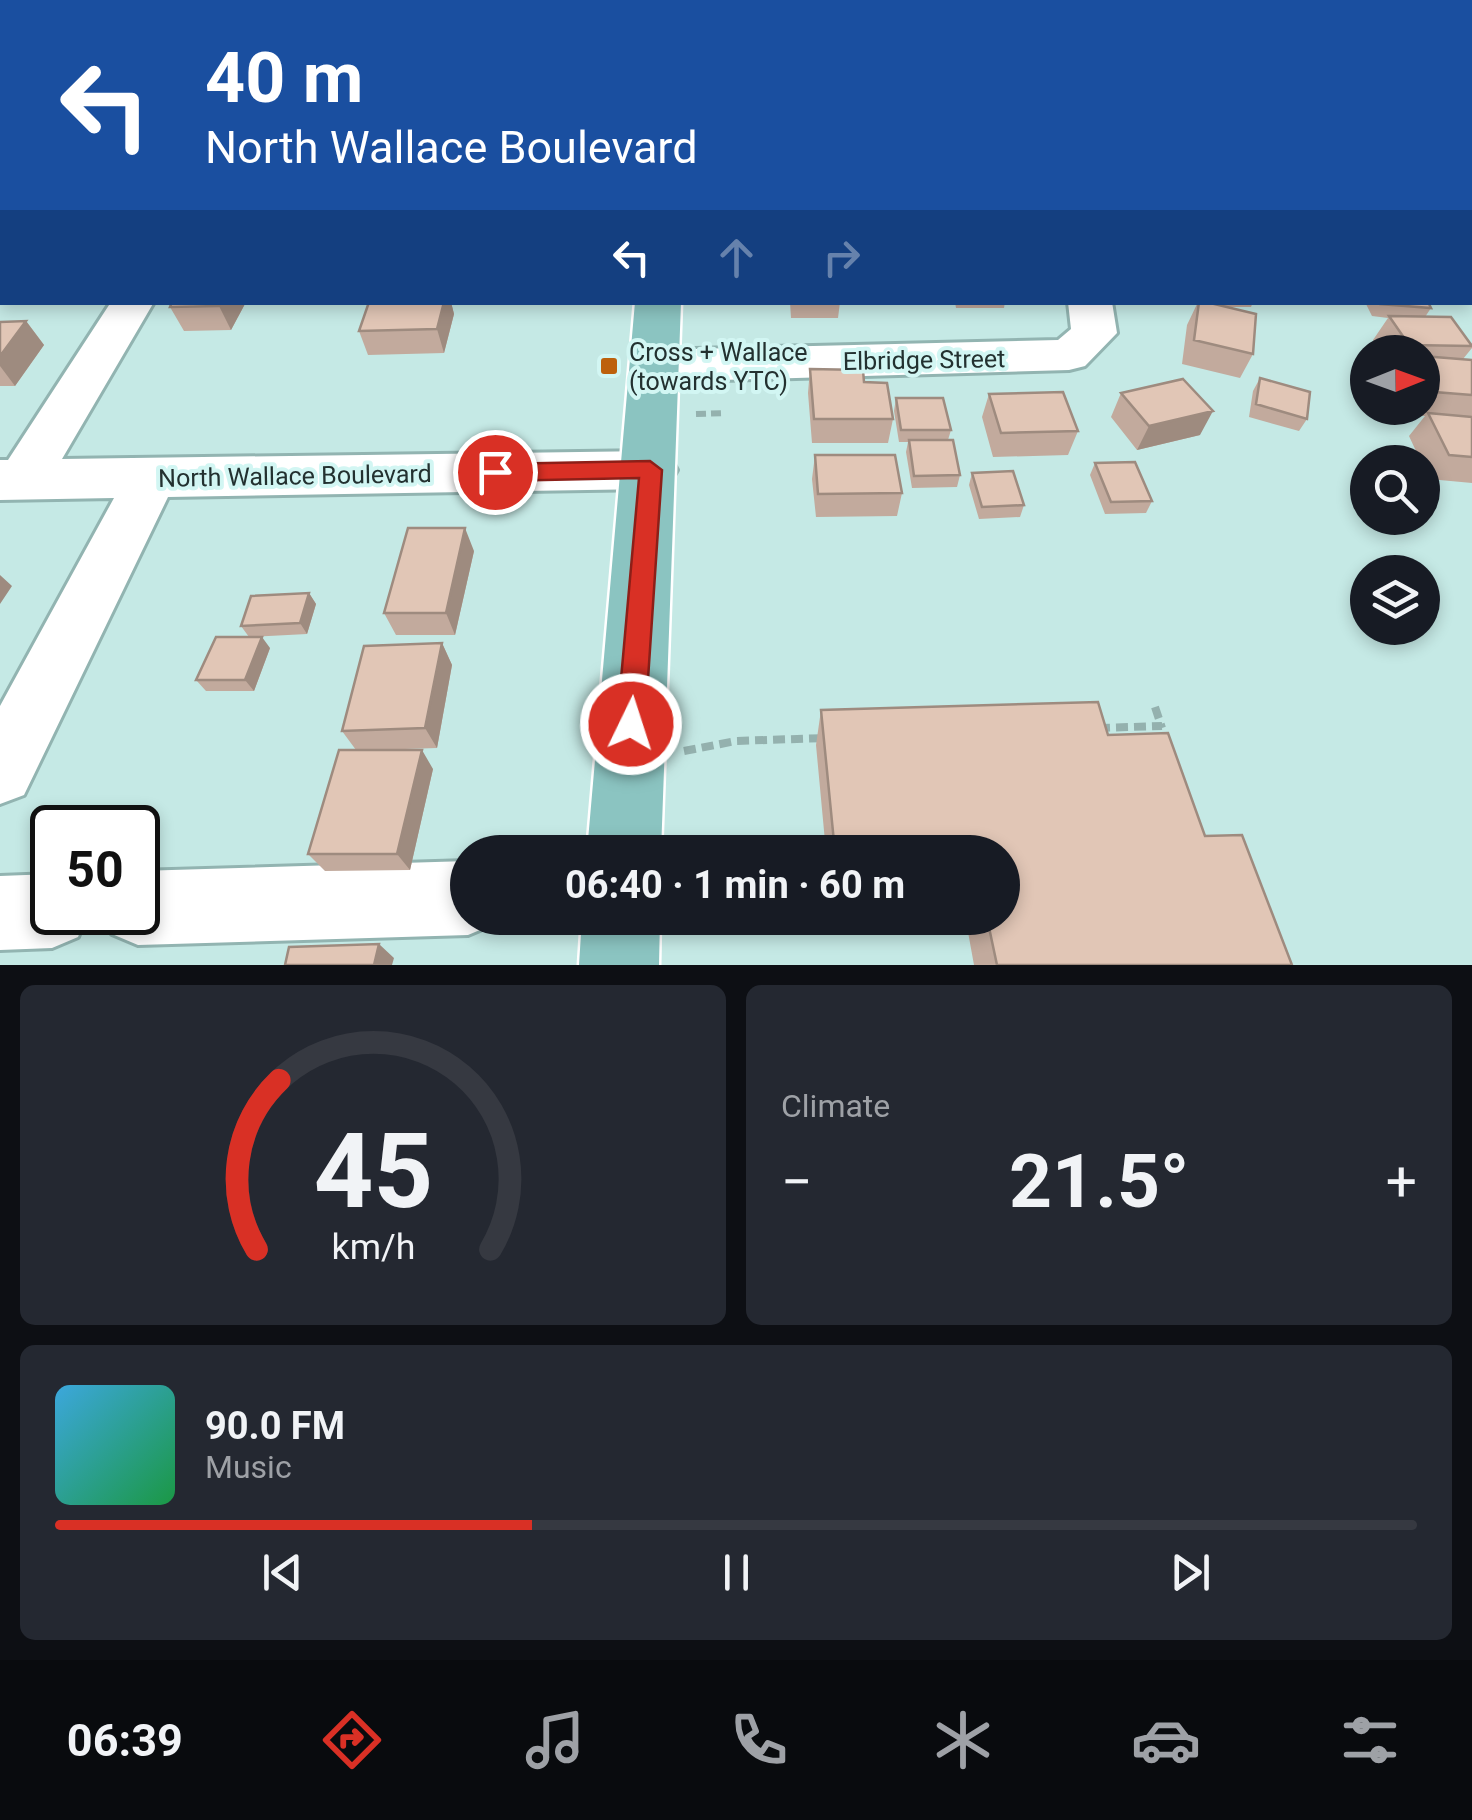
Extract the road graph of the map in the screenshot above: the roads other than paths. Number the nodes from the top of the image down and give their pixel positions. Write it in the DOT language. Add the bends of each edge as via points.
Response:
graph roads {
  1 [pos="131,305"];
  2 [pos="658,305"];
  3 [pos="1090,305"];
  4 [pos="655,366"];
  5 [pos="650,470"];
  6 [pos="151,478"];
  7 [pos="11,480"];
  8 [pos="0,772"];
  9 [pos="625,835"];
  10 [pos="450,899"];
  11 [pos="160,907"];
  12 [pos="30,912"];
  13 [pos="0,913"];
  14 [pos="621,935"];
  15 [pos="620,965"];
  1 -- 7 [label="street"];
  2 -- 4 [label="main road"];
  3 -- 4 [label="street, Elbridge Street" via="1094,333 1069,355"];
  4 -- 5 [label="main road"];
  5 -- 6 [label="street, North Wallace Boulevard"];
  5 -- 9 [label="main road"];
  6 -- 7 [label="street, North Wallace Boulevard"];
  6 -- 8 [label="street"];
  10 -- 11 [label="street"];
  12 -- 13 [label="street"];
  14 -- 15 [label="main road"];
}
